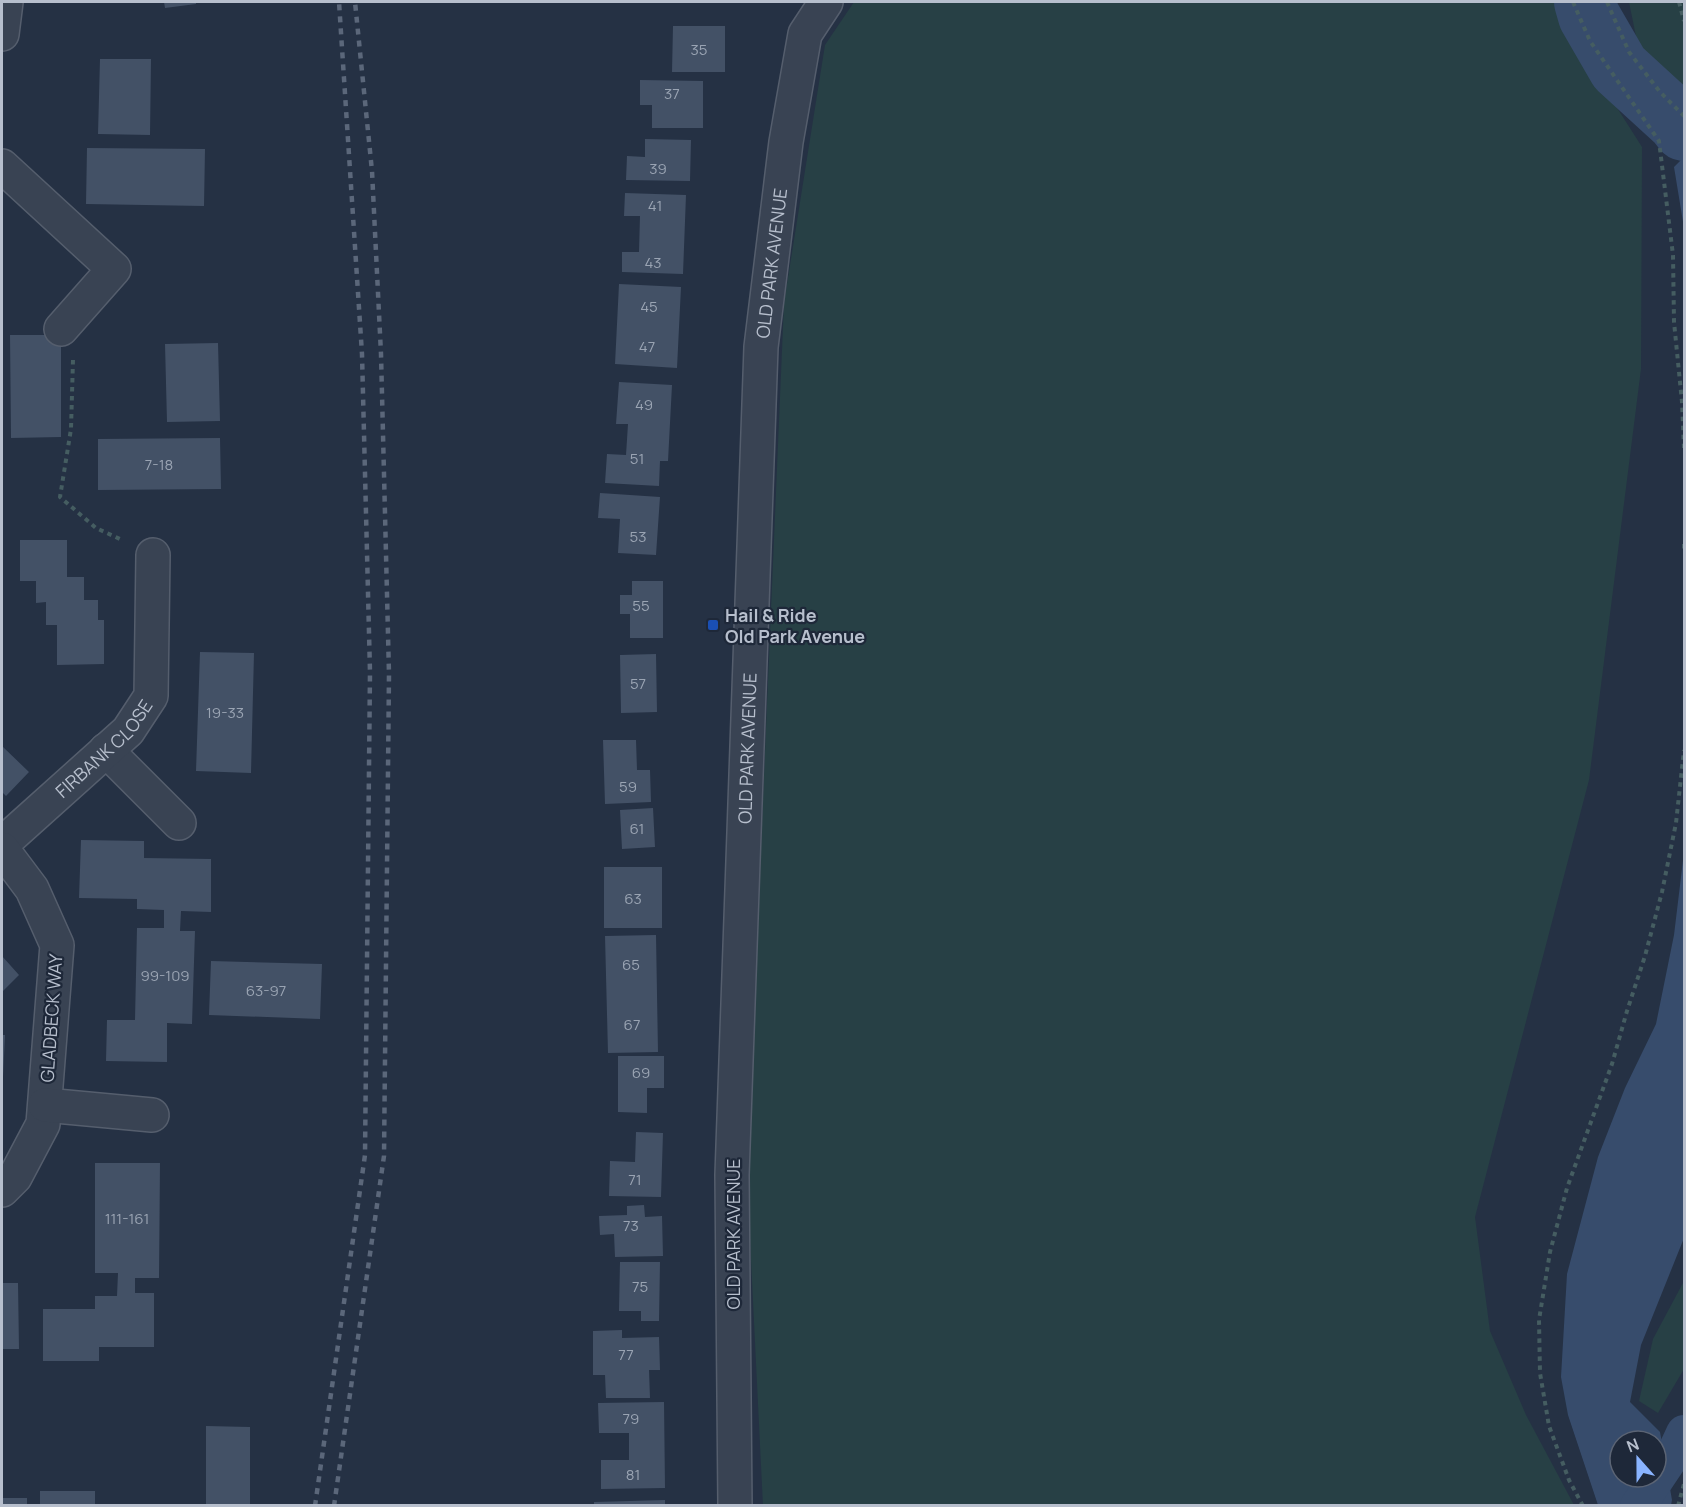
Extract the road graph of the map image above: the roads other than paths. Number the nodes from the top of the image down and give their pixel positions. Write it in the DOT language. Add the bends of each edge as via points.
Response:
graph roads {
  1 [pos="6,2"];
  2 [pos="826,2"];
  3 [pos="2,34"];
  4 [pos="2,166"];
  5 [pos="61,329"];
  6 [pos="153,555"];
  7 [pos="106,750"];
  8 [pos="178,823"];
  9 [pos="2,844"];
  10 [pos="2,849"];
  11 [pos="45,1105"];
  12 [pos="152,1115"];
  13 [pos="2,1190"];
  14 [pos="735,1506"];
  1 -- 3 [label="street"];
  2 -- 14 [label="street, OLD PARK AVENUE" via="805,33 786,142 761,347 732,1175"];
  4 -- 5 [label="street" via="114,269"];
  6 -- 7 [label="street, FIRBANK CLOSE" via="152,696 128,731"];
  7 -- 8 [label="street"];
  7 -- 9 [label="street, FIRBANK CLOSE"];
  10 -- 11 [label="street, GLADBECK WAY" via="32,889 57,945"];
  11 -- 12 [label="street"];
  11 -- 13 [label="street, GLADBECK WAY" via="43,1124 15,1177"];
}
